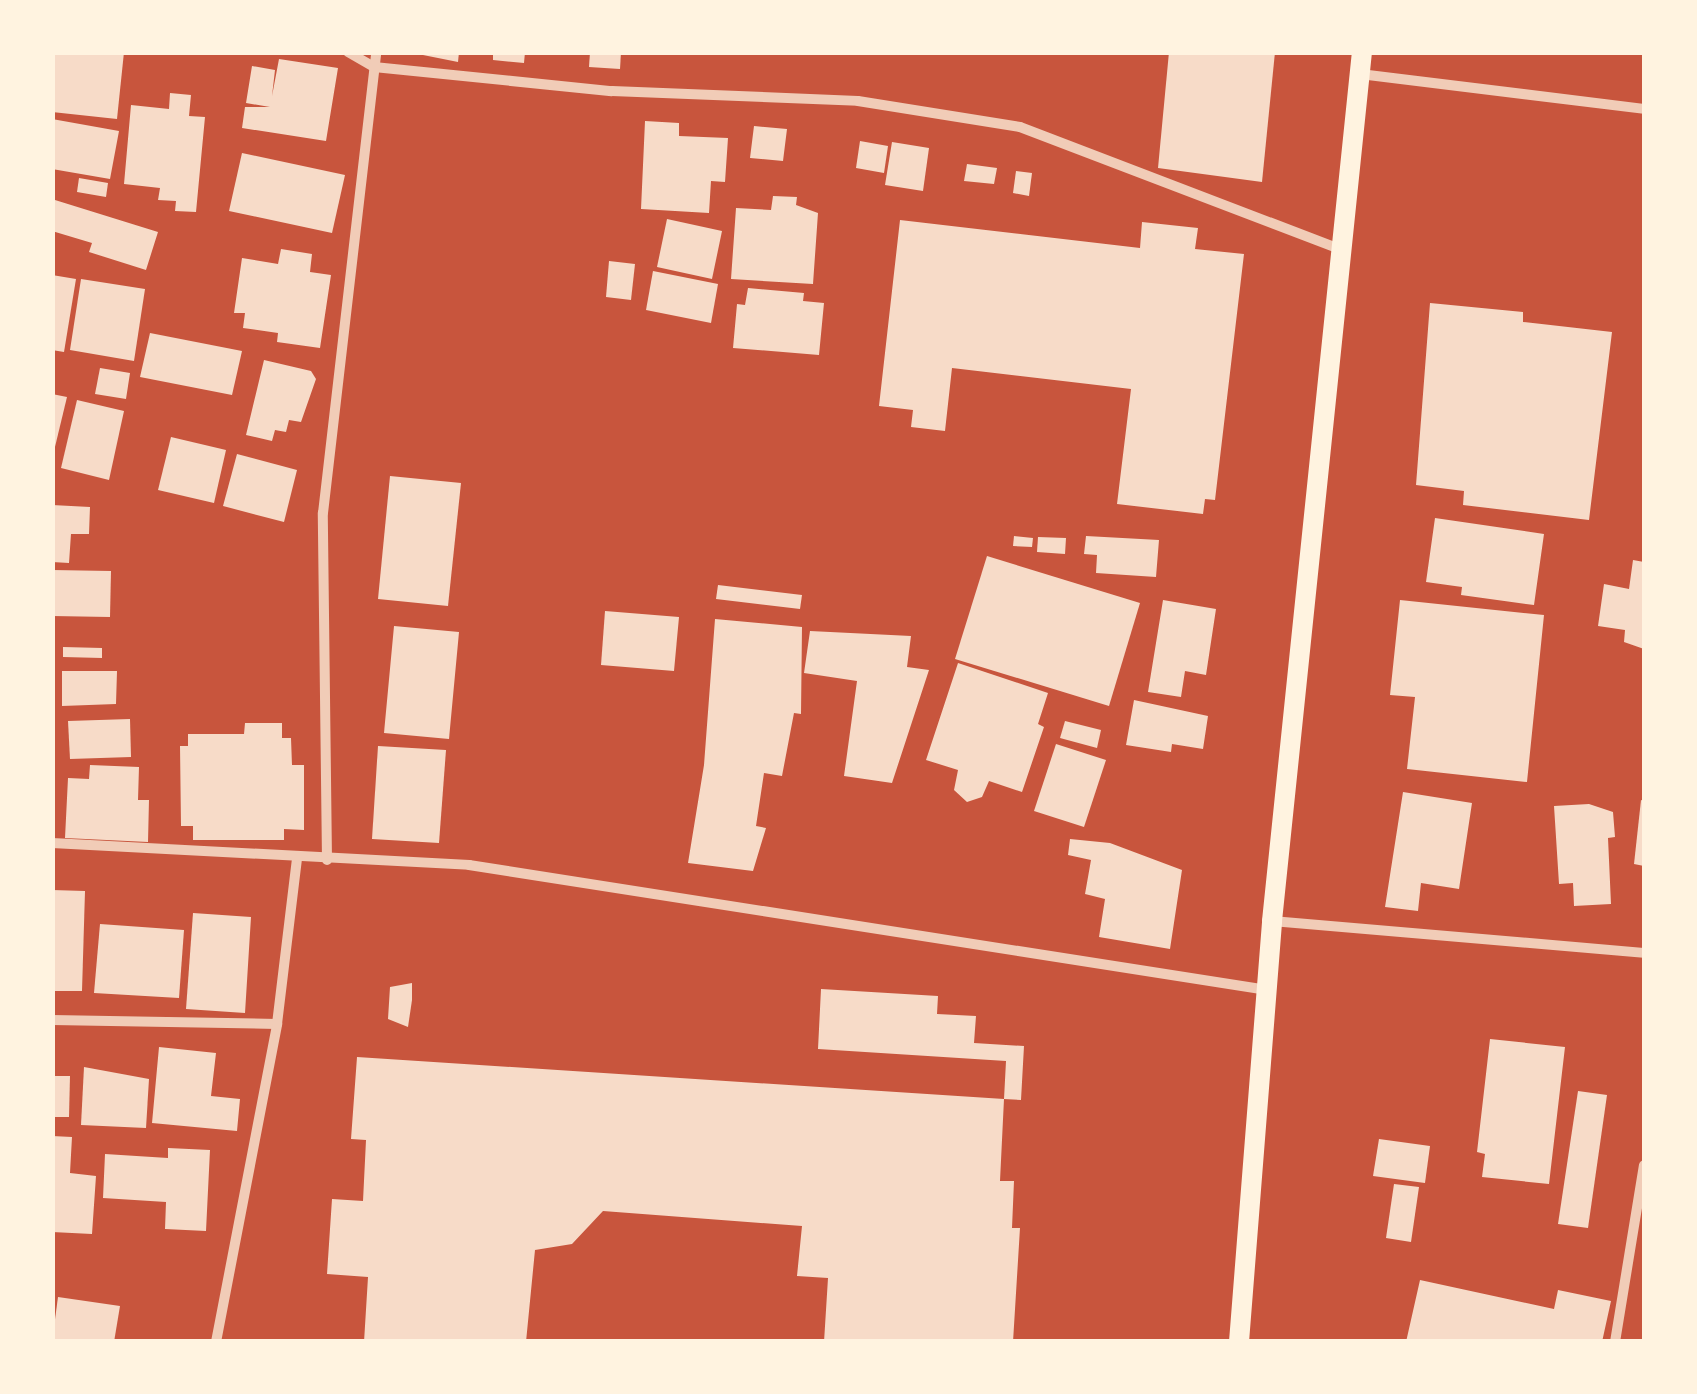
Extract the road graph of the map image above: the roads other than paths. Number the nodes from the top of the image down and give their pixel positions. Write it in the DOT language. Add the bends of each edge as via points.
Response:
graph roads {
  1 [pos="348,52"];
  2 [pos="376,52"];
  3 [pos="1360,63"];
  4 [pos="374,67"];
  5 [pos="1644,109"];
  6 [pos="1338,248"];
  7 [pos="52,844"];
  8 [pos="297,859"];
  9 [pos="327,860"];
  10 [pos="1272,921"];
  11 [pos="1644,952"];
  12 [pos="1268,990"];
  13 [pos="52,1020"];
  14 [pos="277,1024"];
  15 [pos="1644,1166"];
  16 [pos="216,1342"];
  17 [pos="1239,1342"];
  18 [pos="1615,1342"];
  1 -- 4 [label="street"];
  2 -- 4 [label="street"];
  3 -- 5 [label="street"];
  3 -- 6 [label="main road"];
  4 -- 6 [label="street" via="612,91 858,100 1020,127"];
  4 -- 9 [label="street" via="323,513"];
  6 -- 10 [label="main road"];
  7 -- 8 [label="street"];
  8 -- 9 [label="street"];
  8 -- 14 [label="street"];
  9 -- 12 [label="street" via="468,865"];
  10 -- 11 [label="street"];
  10 -- 12 [label="main road"];
  12 -- 17 [label="main road"];
  13 -- 14 [label="street"];
  14 -- 16 [label="street"];
  15 -- 18 [label="street"];
}
